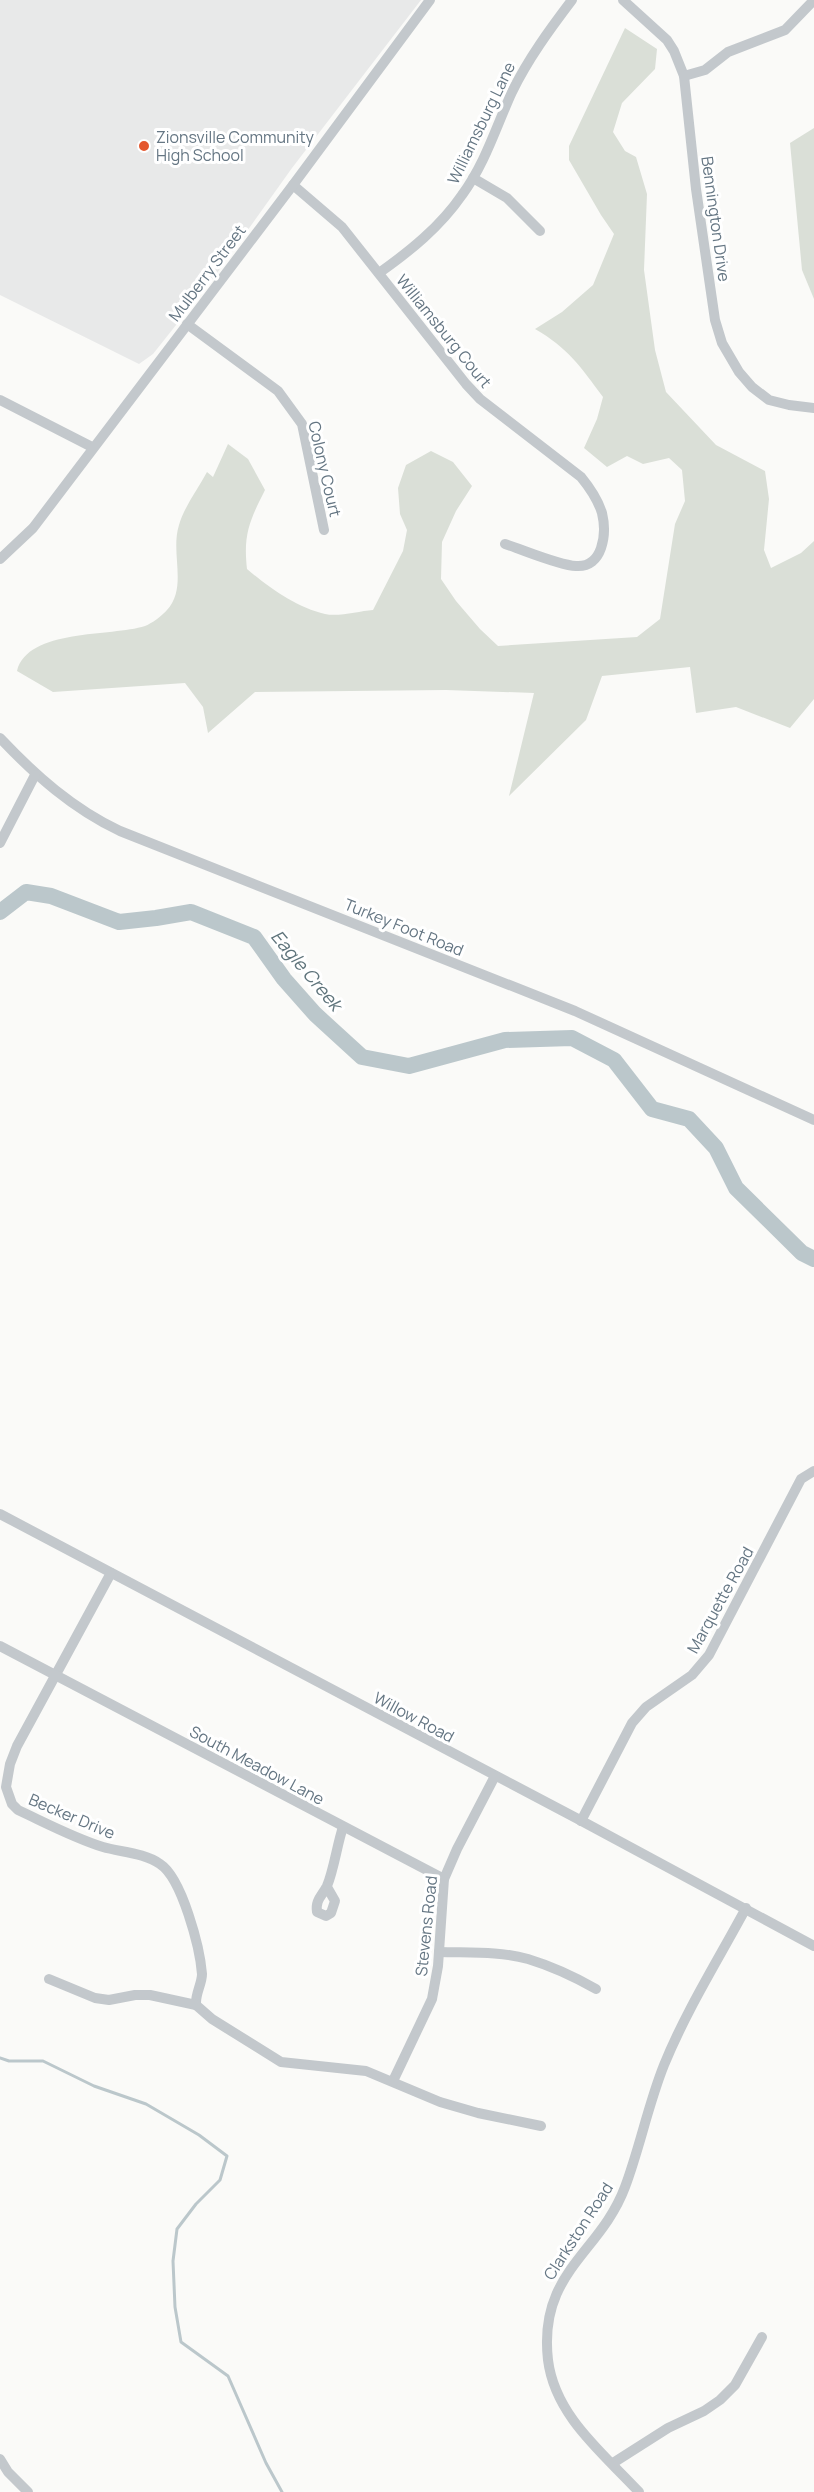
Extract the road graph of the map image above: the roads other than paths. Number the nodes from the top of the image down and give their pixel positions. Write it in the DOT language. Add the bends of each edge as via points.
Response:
graph roads {
  1 [pos="430,0"];
  2 [pos="572,0"];
  3 [pos="623,0"];
  4 [pos="814,0"];
  5 [pos="684,76"];
  6 [pos="473,178"];
  7 [pos="293,185"];
  8 [pos="540,231"];
  9 [pos="379,273"];
  10 [pos="187,324"];
  11 [pos="0,400"];
  12 [pos="814,408"];
  13 [pos="92,447"];
  14 [pos="324,530"];
  15 [pos="505,544"];
  16 [pos="0,559"];
  17 [pos="0,738"];
  18 [pos="35,775"];
  19 [pos="0,843"];
  20 [pos="814,1120"];
  21 [pos="813,1471"];
  22 [pos="0,1514"];
  23 [pos="111,1573"];
  24 [pos="0,1646"];
  25 [pos="57,1676"];
  26 [pos="495,1776"];
  27 [pos="581,1821"];
  28 [pos="343,1827"];
  29 [pos="444,1879"];
  30 [pos="327,1887"];
  31 [pos="746,1908"];
  32 [pos="814,1946"];
  33 [pos="439,1952"];
  34 [pos="49,1979"];
  35 [pos="596,1989"];
  36 [pos="196,2002"];
  37 [pos="393,2081"];
  38 [pos="541,2126"];
  39 [pos="762,2337"];
  40 [pos="0,2459"];
  41 [pos="613,2463"];
  42 [pos="28,2492"];
  43 [pos="639,2492"];
  1 -- 7 [label="street, Mulberry Street"];
  2 -- 6 [label="street, Williamsburg Lane" via="532,55"];
  3 -- 5 [label="street, Bennington Drive" via="667,40"];
  4 -- 5 [label="street" via="785,30 728,52 705,70"];
  5 -- 12 [label="street, Bennington Drive" via="696,189 715,320 722,343 739,372 769,400"];
  6 -- 8 [label="street" via="513,203"];
  6 -- 9 [label="street, Williamsburg Lane" via="436,226"];
  7 -- 9 [label="street, Williamsburg Court" via="342,227"];
  7 -- 10 [label="street, Mulberry Street"];
  9 -- 15 [label="street, Williamsburg Court" via="466,384 581,477 602,514 601,548 588,566 575,567"];
  10 -- 13 [label="street, Mulberry Street"];
  10 -- 14 [label="street, Colony Court" via="278,391 302,424"];
  11 -- 13 [label="street"];
  13 -- 16 [label="street, Mulberry Street" via="33,528"];
  17 -- 18 [label="street, Turkey Foot Road"];
  18 -- 19 [label="street"];
  18 -- 20 [label="street, Turkey Foot Road" via="94,818 120,831 575,1011"];
  21 -- 27 [label="street, Marquette Road" via="801,1479 709,1655 692,1675 646,1707 632,1723"];
  22 -- 23 [label="street, Willow Road"];
  23 -- 25 [label="street, Becker Drive"];
  23 -- 26 [label="street, Willow Road"];
  24 -- 25 [label="street, South Meadow Lane"];
  25 -- 28 [label="street, South Meadow Lane"];
  25 -- 36 [label="street, Becker Drive" via="10,1764 6,1787 9,1796 18,1810 34,1818 101,1846 159,1862 171,1873 200,1954 202,1977"];
  26 -- 27 [label="street, Willow Road"];
  26 -- 29 [label="street, Stevens Road"];
  27 -- 31 [label="street, Willow Road"];
  28 -- 29 [label="street, South Meadow Lane"];
  28 -- 30 [label="street"];
  29 -- 33 [label="street, Stevens Road"];
  31 -- 32 [label="street, Willow Road"];
  31 -- 41 [label="street, Clarkston Road" via="665,2063 618,2202 561,2282 551,2310 547,2344 551,2377 574,2422"];
  33 -- 35 [label="street" via="527,1959"];
  33 -- 37 [label="street, Stevens Road" via="432,1999"];
  34 -- 36 [label="street" via="95,1998 150,1995"];
  36 -- 37 [label="street" via="212,2019 281,2062 343,2067"];
  37 -- 38 [label="street" via="440,2102"];
  39 -- 41 [label="street" via="735,2385 720,2400"];
  40 -- 42 [label="street"];
  41 -- 43 [label="street, Clarkston Road"];
}
